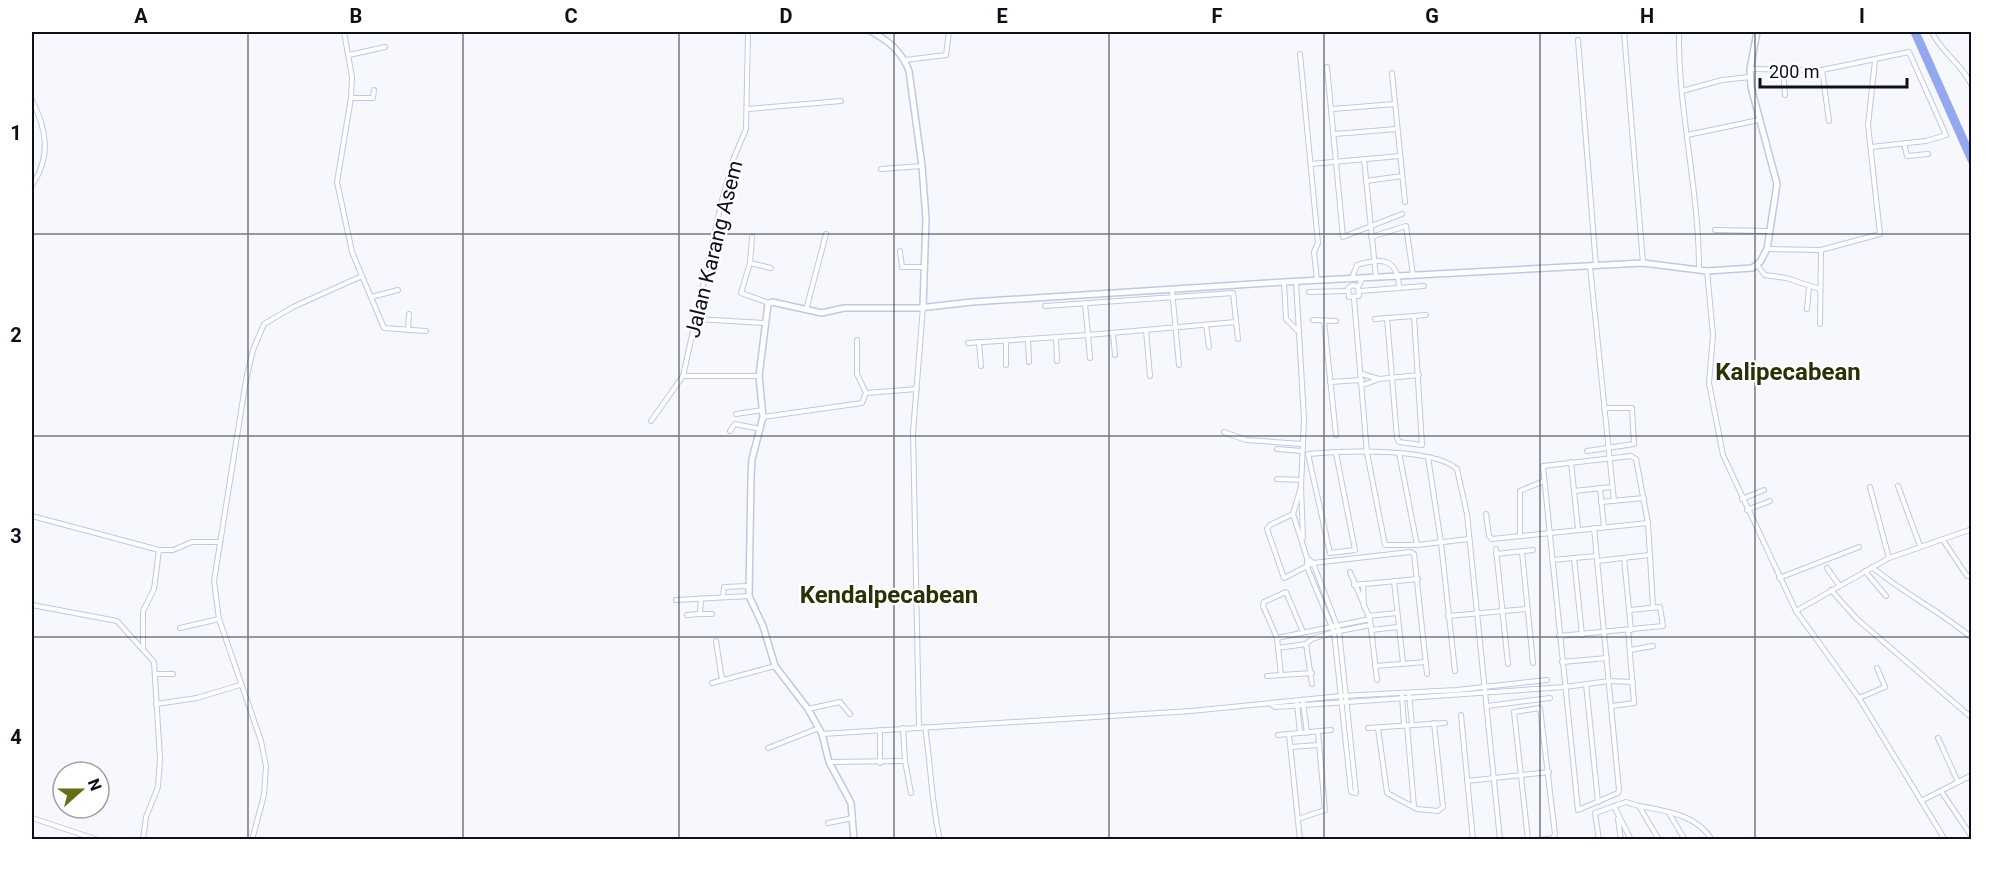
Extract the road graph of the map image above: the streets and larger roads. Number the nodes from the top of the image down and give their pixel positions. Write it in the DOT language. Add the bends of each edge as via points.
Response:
graph roads {
  1 [pos="344,32"];
  2 [pos="748,32"];
  3 [pos="872,32"];
  4 [pos="949,32"];
  5 [pos="1624,32"];
  6 [pos="1679,32"];
  7 [pos="1757,32"];
  8 [pos="1932,32"];
  9 [pos="1578,40"];
  10 [pos="385,47"];
  11 [pos="1300,54"];
  12 [pos="349,55"];
  13 [pos="908,59"];
  14 [pos="1875,61"];
  15 [pos="1327,67"];
  16 [pos="1750,69"];
  17 [pos="1783,69"];
  18 [pos="1822,70"];
  19 [pos="1392,73"];
  20 [pos="1750,77"];
  21 [pos="1971,87"];
  22 [pos="374,90"];
  23 [pos="1682,91"];
  24 [pos="1785,95"];
  25 [pos="351,98"];
  26 [pos="32,100"];
  27 [pos="841,101"];
  28 [pos="1395,104"];
  29 [pos="1332,108"];
  30 [pos="748,110"];
  31 [pos="1759,120"];
  32 [pos="1829,121"];
  33 [pos="1397,129"];
  34 [pos="1335,134"];
  35 [pos="1687,135"];
  36 [pos="1904,143"];
  37 [pos="1871,147"];
  38 [pos="1928,154"];
  39 [pos="1400,156"];
  40 [pos="1364,159"];
  41 [pos="1338,161"];
  42 [pos="1311,164"];
  43 [pos="922,166"];
  44 [pos="881,169"];
  45 [pos="1402,176"];
  46 [pos="1366,181"];
  47 [pos="32,185"];
  48 [pos="1405,202"];
  49 [pos="1402,214"];
  50 [pos="1715,230"];
  51 [pos="1770,231"];
  52 [pos="1371,232"];
  53 [pos="826,234"];
  54 [pos="752,237"];
  55 [pos="1767,249"];
  56 [pos="1821,250"];
  57 [pos="900,251"];
  58 [pos="1375,261"];
  59 [pos="750,263"];
  60 [pos="1643,263"];
  61 [pos="1757,265"];
  62 [pos="1593,266"];
  63 [pos="925,267"];
  64 [pos="771,268"];
  65 [pos="1699,269"];
  66 [pos="1707,271"];
  67 [pos="1413,275"];
  68 [pos="362,276"];
  69 [pos="1398,276"];
  70 [pos="1376,278"];
  71 [pos="1344,279"];
  72 [pos="1352,279"];
  73 [pos="1362,279"];
  74 [pos="1317,281"];
  75 [pos="1284,282"];
  76 [pos="1296,282"];
  77 [pos="1399,286"];
  78 [pos="1424,286"];
  79 [pos="1809,287"];
  80 [pos="1233,289"];
  81 [pos="1359,289"];
  82 [pos="1820,289"];
  83 [pos="398,290"];
  84 [pos="1347,290"];
  85 [pos="1309,292"];
  86 [pos="1172,293"];
  87 [pos="371,297"];
  88 [pos="1354,299"];
  89 [pos="769,303"];
  90 [pos="1086,304"];
  91 [pos="1045,306"];
  92 [pos="923,307"];
  93 [pos="1807,309"];
  94 [pos="806,310"];
  95 [pos="409,314"];
  96 [pos="1426,315"];
  97 [pos="1414,316"];
  98 [pos="1387,318"];
  99 [pos="696,319"];
  100 [pos="1375,319"];
  101 [pos="1313,320"];
  102 [pos="1324,321"];
  103 [pos="1336,321"];
  104 [pos="1236,322"];
  105 [pos="764,323"];
  106 [pos="1820,324"];
  107 [pos="1206,325"];
  108 [pos="1175,328"];
  109 [pos="408,330"];
  110 [pos="1146,330"];
  111 [pos="426,331"];
  112 [pos="1300,332"];
  113 [pos="1113,333"];
  114 [pos="1088,335"];
  115 [pos="1056,338"];
  116 [pos="1028,339"];
  117 [pos="1238,339"];
  118 [pos="856,340"];
  119 [pos="1006,341"];
  120 [pos="979,342"];
  121 [pos="968,343"];
  122 [pos="1209,347"];
  123 [pos="1114,355"];
  124 [pos="1090,358"];
  125 [pos="1058,361"];
  126 [pos="1029,362"];
  127 [pos="1006,365"];
  128 [pos="1179,365"];
  129 [pos="981,366"];
  130 [pos="1362,374"];
  131 [pos="1419,375"];
  132 [pos="683,376"];
  133 [pos="759,376"];
  134 [pos="1150,376"];
  135 [pos="1392,378"];
  136 [pos="1379,380"];
  137 [pos="1330,382"];
  138 [pos="1363,382"];
  139 [pos="917,389"];
  140 [pos="866,393"];
  141 [pos="1604,408"];
  142 [pos="736,414"];
  143 [pos="763,414"];
  144 [pos="651,421"];
  145 [pos="760,429"];
  146 [pos="730,431"];
  147 [pos="1224,432"];
  148 [pos="1336,435"];
  149 [pos="1302,444"];
  150 [pos="1367,448"];
  151 [pos="1277,449"];
  152 [pos="1608,449"];
  153 [pos="1302,451"];
  154 [pos="1587,451"];
  155 [pos="1336,453"];
  156 [pos="1399,453"];
  157 [pos="1428,457"];
  158 [pos="1609,457"];
  159 [pos="1571,462"];
  160 [pos="1277,479"];
  161 [pos="1301,480"];
  162 [pos="1544,481"];
  163 [pos="1898,486"];
  164 [pos="1301,487"];
  165 [pos="1612,487"];
  166 [pos="1870,487"];
  167 [pos="1600,488"];
  168 [pos="1764,490"];
  169 [pos="1574,491"];
  170 [pos="1644,498"];
  171 [pos="1742,499"];
  172 [pos="1614,501"];
  173 [pos="1770,501"];
  174 [pos="1601,502"];
  175 [pos="1747,510"];
  176 [pos="1293,514"];
  177 [pos="1486,514"];
  178 [pos="32,516"];
  179 [pos="1648,523"];
  180 [pos="1604,527"];
  181 [pos="1593,528"];
  182 [pos="1578,529"];
  183 [pos="1971,530"];
  184 [pos="1549,532"];
  185 [pos="1520,535"];
  186 [pos="1469,539"];
  187 [pos="1943,540"];
  188 [pos="220,542"];
  189 [pos="1302,542"];
  190 [pos="1441,543"];
  191 [pos="1417,545"];
  192 [pos="1920,546"];
  193 [pos="1859,547"];
  194 [pos="159,550"];
  195 [pos="1533,550"];
  196 [pos="1522,552"];
  197 [pos="1649,555"];
  198 [pos="1307,558"];
  199 [pos="1574,558"];
  200 [pos="1597,558"];
  201 [pos="1624,558"];
  202 [pos="1888,558"];
  203 [pos="1552,560"];
  204 [pos="1313,563"];
  205 [pos="1307,567"];
  206 [pos="1871,567"];
  207 [pos="1827,568"];
  208 [pos="1865,571"];
  209 [pos="1350,572"];
  210 [pos="1971,576"];
  211 [pos="1779,578"];
  212 [pos="1418,579"];
  213 [pos="1394,581"];
  214 [pos="1363,584"];
  215 [pos="1354,585"];
  216 [pos="1839,585"];
  217 [pos="749,586"];
  218 [pos="1831,590"];
  219 [pos="749,596"];
  220 [pos="1886,596"];
  221 [pos="723,597"];
  222 [pos="701,598"];
  223 [pos="676,600"];
  224 [pos="32,605"];
  225 [pos="1364,607"];
  226 [pos="1653,607"];
  227 [pos="1527,609"];
  228 [pos="1630,610"];
  229 [pos="1502,611"];
  230 [pos="1796,611"];
  231 [pos="1397,613"];
  232 [pos="700,614"];
  233 [pos="712,614"];
  234 [pos="1477,614"];
  235 [pos="687,615"];
  236 [pos="1448,616"];
  237 [pos="1369,617"];
  238 [pos="219,620"];
  239 [pos="1334,625"];
  240 [pos="1371,627"];
  241 [pos="1398,627"];
  242 [pos="180,628"];
  243 [pos="1630,630"];
  244 [pos="1337,631"];
  245 [pos="1303,632"];
  246 [pos="1309,633"];
  247 [pos="1604,633"];
  248 [pos="1582,635"];
  249 [pos="1560,636"];
  250 [pos="1276,638"];
  251 [pos="1971,638"];
  252 [pos="1312,639"];
  253 [pos="716,641"];
  254 [pos="1306,644"];
  255 [pos="1653,646"];
  256 [pos="1278,648"];
  257 [pos="143,650"];
  258 [pos="1630,650"];
  259 [pos="1607,658"];
  260 [pos="1426,662"];
  261 [pos="1562,662"];
  262 [pos="1403,663"];
  263 [pos="1533,663"];
  264 [pos="1508,664"];
  265 [pos="775,666"];
  266 [pos="1375,666"];
  267 [pos="1877,668"];
  268 [pos="1455,671"];
  269 [pos="1312,673"];
  270 [pos="173,674"];
  271 [pos="1427,674"];
  272 [pos="155,675"];
  273 [pos="1281,675"];
  274 [pos="1267,676"];
  275 [pos="722,680"];
  276 [pos="1377,680"];
  277 [pos="1547,680"];
  278 [pos="1609,681"];
  279 [pos="712,682"];
  280 [pos="1633,682"];
  281 [pos="1312,684"];
  282 [pos="1586,684"];
  283 [pos="240,685"];
  284 [pos="1485,686"];
  285 [pos="1565,687"];
  286 [pos="1486,692"];
  287 [pos="1409,693"];
  288 [pos="1402,694"];
  289 [pos="1344,698"];
  290 [pos="1550,698"];
  291 [pos="1859,698"];
  292 [pos="1303,702"];
  293 [pos="1297,703"];
  294 [pos="156,704"];
  295 [pos="1487,706"];
  296 [pos="1612,706"];
  297 [pos="808,709"];
  298 [pos="850,714"];
  299 [pos="1461,715"];
  300 [pos="1971,718"];
  301 [pos="1434,723"];
  302 [pos="1446,723"];
  303 [pos="1408,725"];
  304 [pos="922,727"];
  305 [pos="903,728"];
  306 [pos="1368,728"];
  307 [pos="1378,728"];
  308 [pos="880,730"];
  309 [pos="1331,730"];
  310 [pos="820,731"];
  311 [pos="1318,732"];
  312 [pos="1300,733"];
  313 [pos="1307,733"];
  314 [pos="1290,734"];
  315 [pos="1278,735"];
  316 [pos="1938,738"];
  317 [pos="1318,745"];
  318 [pos="1291,747"];
  319 [pos="768,748"];
  320 [pos="905,761"];
  321 [pos="829,762"];
  322 [pos="880,763"];
  323 [pos="1549,772"];
  324 [pos="1521,774"];
  325 [pos="1971,775"];
  326 [pos="1494,779"];
  327 [pos="1467,781"];
  328 [pos="1958,782"];
  329 [pos="1941,791"];
  330 [pos="911,793"];
  331 [pos="1920,799"];
  332 [pos="1598,802"];
  333 [pos="1610,803"];
  334 [pos="1639,806"];
  335 [pos="1414,807"];
  336 [pos="1669,812"];
  337 [pos="1617,816"];
  338 [pos="32,818"];
  339 [pos="854,818"];
  340 [pos="1298,819"];
  341 [pos="828,823"];
  342 [pos="1971,837"];
  343 [pos="99,840"];
  344 [pos="143,840"];
  345 [pos="252,840"];
  346 [pos="854,840"];
  347 [pos="940,840"];
  348 [pos="1300,840"];
  349 [pos="1473,840"];
  350 [pos="1500,840"];
  351 [pos="1528,840"];
  352 [pos="1540,840"];
  353 [pos="1599,840"];
  354 [pos="1621,840"];
  355 [pos="1631,840"];
  356 [pos="1659,840"];
  357 [pos="1685,840"];
  358 [pos="1712,840"];
  359 [pos="1945,840"];
  1 -- 12 [label="street"];
  2 -- 30 [label="street, Jalan Karang Asem"];
  3 -- 13 [label="street"];
  4 -- 13 [label="street" via="946,55"];
  5 -- 60 [label="street"];
  6 -- 23 [label="street"];
  7 -- 16 [label="street"];
  8 -- 21 [label="street" via="1963,68"];
  9 -- 62 [label="street"];
  10 -- 12 [label="street"];
  11 -- 42 [label="street"];
  12 -- 25 [label="street"];
  13 -- 43 [label="street"];
  14 -- 18 [label="street"];
  14 -- 36 [label="street" via="1909,52 1946,134"];
  14 -- 37 [label="street" via="1868,117"];
  15 -- 29 [label="street"];
  16 -- 17 [label="street"];
  16 -- 20 [label="street"];
  17 -- 18 [label="street"];
  17 -- 24 [label="street"];
  18 -- 32 [label="street"];
  19 -- 28 [label="street"];
  20 -- 23 [label="street"];
  20 -- 31 [label="street"];
  22 -- 25 [label="street" via="373,98"];
  23 -- 35 [label="street"];
  25 -- 68 [label="street" via="337,182 352,252"];
  26 -- 47 [label="street" via="46,139"];
  27 -- 30 [label="street"];
  28 -- 29 [label="street"];
  28 -- 33 [label="street"];
  29 -- 34 [label="street"];
  30 -- 99 [label="street, Jalan Karang Asem" via="745,132 721,204"];
  31 -- 35 [label="street"];
  31 -- 51 [label="street" via="1777,180"];
  33 -- 34 [label="street"];
  33 -- 39 [label="street"];
  34 -- 41 [label="street"];
  35 -- 65 [label="street" via="1696,194"];
  36 -- 37 [label="street"];
  36 -- 38 [label="street" via="1907,156"];
  37 -- 56 [label="street" via="1880,234"];
  39 -- 40 [label="street"];
  39 -- 45 [label="street"];
  40 -- 41 [label="street"];
  40 -- 46 [label="street"];
  41 -- 42 [label="street"];
  41 -- 52 [label="street" via="1343,237"];
  42 -- 74 [label="street"];
  43 -- 44 [label="street"];
  43 -- 63 [label="street"];
  45 -- 46 [label="street"];
  45 -- 48 [label="street"];
  46 -- 52 [label="street"];
  49 -- 52 [label="street"];
  50 -- 51 [label="street"];
  51 -- 55 [label="street"];
  52 -- 58 [label="street"];
  52 -- 67 [label="street" via="1406,226"];
  53 -- 94 [label="street"];
  54 -- 59 [label="street"];
  55 -- 56 [label="street"];
  55 -- 61 [label="street"];
  56 -- 82 [label="street"];
  57 -- 63 [label="street" via="902,267"];
  58 -- 69 [label="street" via="1388,262"];
  58 -- 70 [label="street"];
  58 -- 72 [label="street" via="1357,265"];
  59 -- 64 [label="street"];
  59 -- 89 [label="street" via="741,293"];
  60 -- 62 [label="street"];
  60 -- 65 [label="street"];
  61 -- 66 [label="street"];
  61 -- 79 [label="street" via="1766,275"];
  62 -- 67 [label="street"];
  62 -- 141 [label="street"];
  63 -- 92 [label="street"];
  65 -- 66 [label="street"];
  66 -- 171 [label="street" via="1713,335 1709,383 1719,441"];
  67 -- 69 [label="street"];
  68 -- 87 [label="street"];
  68 -- 188 [label="street" via="274,317 260,332 246,380"];
  69 -- 70 [label="street"];
  69 -- 77 [label="street"];
  70 -- 73 [label="street"];
  71 -- 72 [label="street"];
  71 -- 74 [label="street"];
  71 -- 84 [label="street"];
  72 -- 73 [label="street"];
  73 -- 81 [label="street"];
  74 -- 76 [label="street"];
  75 -- 76 [label="street"];
  75 -- 80 [label="street"];
  75 -- 112 [label="street" via="1287,321"];
  76 -- 112 [label="street"];
  77 -- 78 [label="street"];
  77 -- 81 [label="street"];
  79 -- 82 [label="street"];
  79 -- 93 [label="street"];
  80 -- 86 [label="street"];
  80 -- 104 [label="street"];
  81 -- 84 [label="street" via="1353,285"];
  81 -- 88 [label="street" via="1359,296"];
  82 -- 106 [label="street"];
  83 -- 87 [label="street"];
  84 -- 85 [label="street"];
  84 -- 88 [label="street"];
  86 -- 90 [label="street"];
  86 -- 92 [label="street"];
  86 -- 108 [label="street"];
  87 -- 109 [label="street" via="384,328"];
  88 -- 130 [label="street"];
  89 -- 94 [label="street"];
  89 -- 105 [label="street"];
  90 -- 91 [label="street"];
  90 -- 114 [label="street"];
  92 -- 94 [label="street" via="844,308 822,313"];
  92 -- 139 [label="street"];
  95 -- 109 [label="street"];
  96 -- 97 [label="street"];
  97 -- 98 [label="street"];
  97 -- 131 [label="street"];
  98 -- 100 [label="street"];
  98 -- 135 [label="street"];
  99 -- 105 [label="street"];
  99 -- 132 [label="street, Jalan Karang Asem"];
  101 -- 102 [label="street"];
  102 -- 103 [label="street"];
  102 -- 137 [label="street"];
  104 -- 107 [label="street"];
  104 -- 117 [label="street"];
  105 -- 133 [label="street"];
  107 -- 108 [label="street"];
  107 -- 122 [label="street"];
  108 -- 110 [label="street"];
  108 -- 128 [label="street"];
  109 -- 111 [label="street"];
  110 -- 113 [label="street"];
  110 -- 134 [label="street"];
  112 -- 149 [label="street" via="1305,419"];
  113 -- 114 [label="street"];
  113 -- 123 [label="street"];
  114 -- 115 [label="street"];
  114 -- 124 [label="street"];
  115 -- 116 [label="street"];
  115 -- 125 [label="street"];
  116 -- 119 [label="street"];
  116 -- 126 [label="street"];
  118 -- 140 [label="street" via="857,374"];
  119 -- 120 [label="street"];
  119 -- 127 [label="street"];
  120 -- 121 [label="street"];
  120 -- 129 [label="street"];
  130 -- 136 [label="street"];
  130 -- 138 [label="street"];
  131 -- 135 [label="street"];
  131 -- 135 [label="street" via="1422,445 1397,441"];
  132 -- 133 [label="street"];
  132 -- 144 [label="street, Jalan Karang Asem"];
  133 -- 143 [label="street"];
  135 -- 136 [label="street"];
  136 -- 138 [label="street"];
  137 -- 138 [label="street"];
  137 -- 148 [label="street"];
  138 -- 150 [label="street"];
  139 -- 140 [label="street"];
  139 -- 304 [label="street" via="913,432"];
  140 -- 143 [label="street" via="860,404"];
  141 -- 152 [label="street"];
  141 -- 152 [label="street" via="1634,411 1634,444"];
  142 -- 143 [label="street"];
  143 -- 145 [label="street"];
  145 -- 146 [label="street" via="735,424"];
  145 -- 217 [label="street" via="752,468"];
  147 -- 149 [label="street" via="1246,440"];
  149 -- 153 [label="street"];
  150 -- 155 [label="street"];
  150 -- 156 [label="street"];
  150 -- 191 [label="street" via="1385,545"];
  151 -- 153 [label="street"];
  152 -- 154 [label="street"];
  152 -- 158 [label="street"];
  153 -- 161 [label="street"];
  155 -- 155 [label="street" via="1307,456 1330,553 1355,550"];
  156 -- 157 [label="street"];
  156 -- 191 [label="street"];
  157 -- 186 [label="street" via="1457,469"];
  157 -- 190 [label="street"];
  158 -- 159 [label="street"];
  158 -- 165 [label="street"];
  158 -- 170 [label="street" via="1636,459"];
  159 -- 162 [label="street" via="1543,466"];
  159 -- 169 [label="street"];
  160 -- 161 [label="street"];
  161 -- 164 [label="street"];
  162 -- 184 [label="street"];
  162 -- 185 [label="street" via="1520,491"];
  163 -- 192 [label="street"];
  164 -- 176 [label="street"];
  164 -- 189 [label="street"];
  165 -- 167 [label="street"];
  165 -- 172 [label="street"];
  166 -- 202 [label="street"];
  167 -- 169 [label="street"];
  167 -- 174 [label="street"];
  168 -- 171 [label="street"];
  169 -- 182 [label="street"];
  170 -- 172 [label="street"];
  170 -- 179 [label="street"];
  171 -- 175 [label="street"];
  172 -- 174 [label="street"];
  173 -- 175 [label="street"];
  174 -- 180 [label="street"];
  175 -- 211 [label="street"];
  176 -- 189 [label="street"];
  176 -- 205 [label="street" via="1267,529 1282,576"];
  177 -- 185 [label="street" via="1491,538"];
  178 -- 194 [label="street"];
  179 -- 180 [label="street"];
  179 -- 197 [label="street"];
  180 -- 181 [label="street"];
  181 -- 182 [label="street"];
  181 -- 200 [label="street"];
  182 -- 184 [label="street"];
  183 -- 187 [label="street"];
  184 -- 185 [label="street"];
  184 -- 203 [label="street"];
  186 -- 190 [label="street"];
  186 -- 234 [label="street"];
  187 -- 192 [label="street"];
  187 -- 210 [label="street" via="1967,576"];
  188 -- 194 [label="street" via="184,543 173,550"];
  188 -- 238 [label="street" via="214,581"];
  189 -- 198 [label="street"];
  190 -- 191 [label="street"];
  190 -- 236 [label="street"];
  192 -- 202 [label="street"];
  193 -- 211 [label="street"];
  194 -- 257 [label="street" via="154,589 143,611"];
  195 -- 196 [label="street"];
  196 -- 227 [label="street"];
  196 -- 229 [label="street" via="1496,551"];
  197 -- 201 [label="street"];
  197 -- 226 [label="street"];
  198 -- 204 [label="street"];
  198 -- 205 [label="street"];
  199 -- 200 [label="street"];
  199 -- 203 [label="street"];
  199 -- 248 [label="street"];
  200 -- 201 [label="street"];
  200 -- 247 [label="street"];
  201 -- 228 [label="street"];
  202 -- 206 [label="street"];
  203 -- 249 [label="street"];
  204 -- 205 [label="street"];
  204 -- 212 [label="street" via="1410,552 1415,556"];
  204 -- 239 [label="street"];
  205 -- 239 [label="street"];
  206 -- 208 [label="street"];
  206 -- 251 [label="street"];
  207 -- 216 [label="street"];
  208 -- 216 [label="street"];
  208 -- 220 [label="street"];
  209 -- 215 [label="street"];
  211 -- 230 [label="street"];
  212 -- 213 [label="street"];
  212 -- 260 [label="street"];
  213 -- 214 [label="street"];
  213 -- 231 [label="street"];
  214 -- 215 [label="street"];
  214 -- 225 [label="street"];
  215 -- 225 [label="street"];
  216 -- 218 [label="street"];
  217 -- 219 [label="street"];
  217 -- 221 [label="street" via="724,587"];
  218 -- 230 [label="street"];
  218 -- 300 [label="street" via="1857,619"];
  219 -- 221 [label="street"];
  219 -- 265 [label="street"];
  221 -- 222 [label="street"];
  222 -- 223 [label="street"];
  222 -- 232 [label="street"];
  224 -- 257 [label="street" via="112,618"];
  225 -- 237 [label="street"];
  226 -- 228 [label="street"];
  226 -- 243 [label="street" via="1661,609 1663,626"];
  227 -- 229 [label="street"];
  227 -- 263 [label="street"];
  228 -- 243 [label="street"];
  229 -- 234 [label="street"];
  229 -- 264 [label="street"];
  230 -- 291 [label="street"];
  231 -- 237 [label="street"];
  231 -- 241 [label="street"];
  232 -- 233 [label="street"];
  232 -- 235 [label="street"];
  234 -- 236 [label="street"];
  234 -- 284 [label="street"];
  236 -- 268 [label="street"];
  237 -- 239 [label="street"];
  237 -- 240 [label="street"];
  238 -- 242 [label="street"];
  238 -- 283 [label="street"];
  239 -- 244 [label="street"];
  239 -- 246 [label="street"];
  240 -- 241 [label="street"];
  240 -- 244 [label="street"];
  240 -- 266 [label="street"];
  241 -- 262 [label="street"];
  243 -- 247 [label="street"];
  243 -- 258 [label="street"];
  244 -- 252 [label="street"];
  244 -- 289 [label="street"];
  245 -- 246 [label="street"];
  245 -- 250 [label="street"];
  245 -- 250 [label="street" via="1288,594 1283,592 1263,604"];
  246 -- 252 [label="street"];
  247 -- 248 [label="street"];
  247 -- 259 [label="street"];
  248 -- 249 [label="street"];
  249 -- 261 [label="street"];
  250 -- 256 [label="street"];
  252 -- 254 [label="street"];
  253 -- 275 [label="street"];
  254 -- 256 [label="street"];
  254 -- 269 [label="street"];
  255 -- 258 [label="street"];
  256 -- 273 [label="street"];
  257 -- 272 [label="street" via="154,662"];
  258 -- 280 [label="street"];
  259 -- 261 [label="street"];
  259 -- 278 [label="street"];
  260 -- 262 [label="street"];
  260 -- 271 [label="street"];
  261 -- 285 [label="street"];
  262 -- 266 [label="street"];
  265 -- 275 [label="street"];
  265 -- 297 [label="street"];
  266 -- 276 [label="street"];
  267 -- 291 [label="street" via="1885,687"];
  269 -- 273 [label="street"];
  269 -- 281 [label="street"];
  270 -- 272 [label="street"];
  272 -- 294 [label="street"];
  273 -- 274 [label="street"];
  275 -- 279 [label="street"];
  277 -- 284 [label="street"];
  278 -- 280 [label="street"];
  278 -- 282 [label="street"];
  278 -- 296 [label="street"];
  280 -- 296 [label="street" via="1634,703"];
  282 -- 285 [label="street"];
  282 -- 332 [label="street"];
  283 -- 294 [label="street"];
  283 -- 345 [label="street" via="266,766 264,795"];
  284 -- 286 [label="street"];
  284 -- 287 [label="street"];
  285 -- 286 [label="street"];
  285 -- 332 [label="street" via="1576,808"];
  286 -- 287 [label="street"];
  286 -- 295 [label="street"];
  287 -- 288 [label="street"];
  287 -- 303 [label="street"];
  288 -- 289 [label="street"];
  288 -- 303 [label="street"];
  289 -- 289 [label="street" via="1356,793 1351,792"];
  289 -- 292 [label="street"];
  290 -- 295 [label="street"];
  291 -- 331 [label="street"];
  292 -- 293 [label="street"];
  292 -- 313 [label="street"];
  293 -- 304 [label="street"];
  293 -- 312 [label="street"];
  294 -- 344 [label="street" via="158,787 146,817"];
  295 -- 326 [label="street"];
  296 -- 333 [label="street" via="1619,790"];
  297 -- 298 [label="street" via="840,702"];
  297 -- 310 [label="street"];
  299 -- 327 [label="street"];
  301 -- 302 [label="street"];
  301 -- 303 [label="street"];
  301 -- 335 [label="street" via="1443,807 1438,811"];
  303 -- 307 [label="street"];
  303 -- 335 [label="street"];
  304 -- 305 [label="street"];
  304 -- 347 [label="street"];
  305 -- 308 [label="street"];
  305 -- 320 [label="street"];
  306 -- 307 [label="street"];
  307 -- 335 [label="street" via="1387,793"];
  308 -- 310 [label="street"];
  308 -- 322 [label="street"];
  309 -- 311 [label="street"];
  310 -- 319 [label="street"];
  310 -- 321 [label="street"];
  311 -- 313 [label="street"];
  311 -- 317 [label="street"];
  312 -- 313 [label="street"];
  312 -- 314 [label="street"];
  314 -- 315 [label="street"];
  314 -- 318 [label="street"];
  316 -- 328 [label="street"];
  317 -- 318 [label="street"];
  317 -- 340 [label="street" via="1325,810"];
  318 -- 340 [label="street"];
  320 -- 322 [label="street"];
  320 -- 330 [label="street"];
  321 -- 322 [label="street"];
  321 -- 339 [label="street" via="851,803"];
  323 -- 324 [label="street"];
  323 -- 324 [label="street" via="1542,709 1515,711"];
  323 -- 352 [label="street" via="1555,834"];
  324 -- 326 [label="street"];
  324 -- 351 [label="street"];
  325 -- 328 [label="street"];
  326 -- 327 [label="street"];
  326 -- 350 [label="street"];
  327 -- 349 [label="street"];
  328 -- 329 [label="street"];
  329 -- 331 [label="street"];
  329 -- 342 [label="street"];
  331 -- 359 [label="street"];
  332 -- 333 [label="street"];
  333 -- 334 [label="street" via="1626,801"];
  333 -- 337 [label="street"];
  333 -- 353 [label="street" via="1595,814"];
  334 -- 336 [label="street"];
  334 -- 356 [label="street"];
  336 -- 357 [label="street"];
  336 -- 358 [label="street" via="1699,823"];
  337 -- 354 [label="street"];
  337 -- 355 [label="street"];
  338 -- 343 [label="street"];
  339 -- 341 [label="street"];
  339 -- 346 [label="street"];
  340 -- 348 [label="street"];
}
